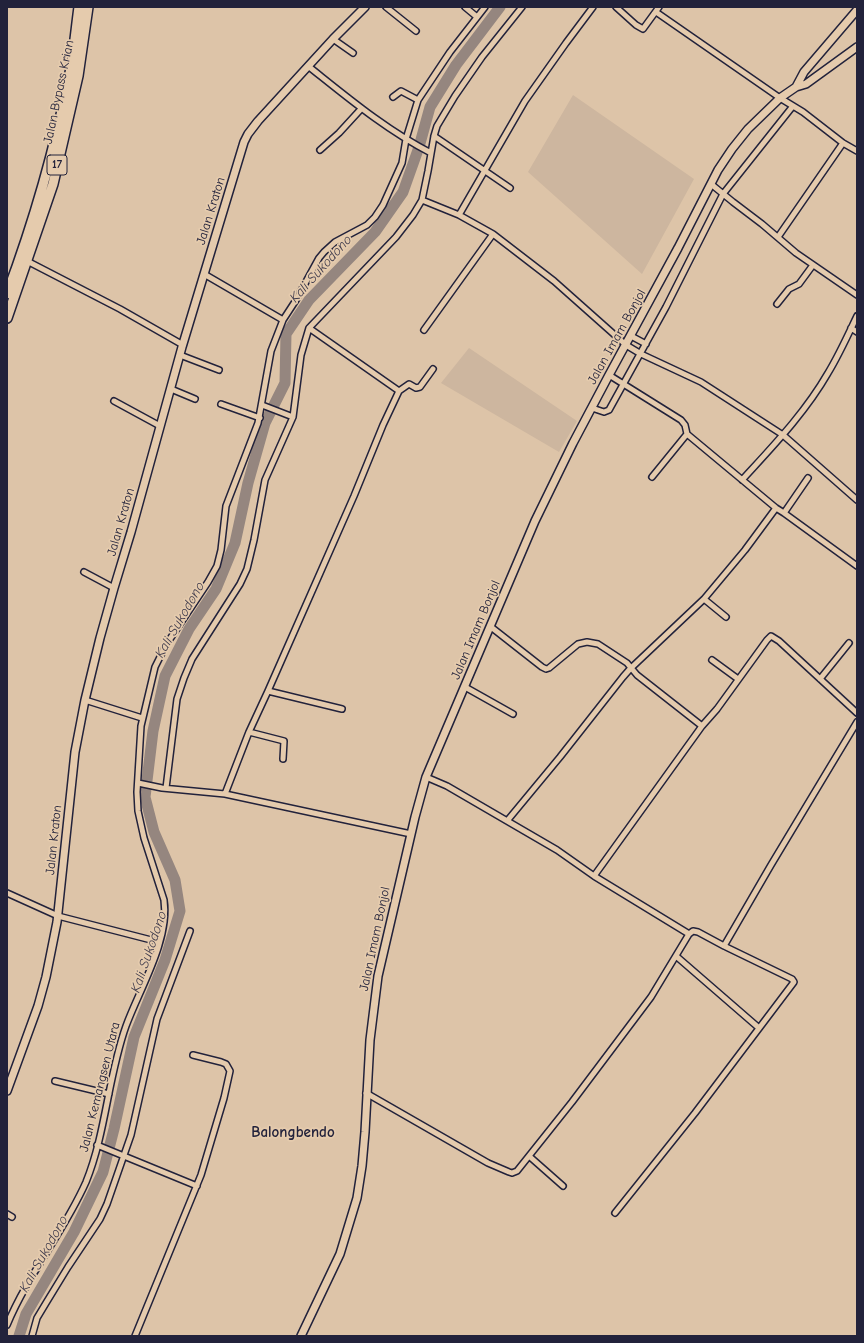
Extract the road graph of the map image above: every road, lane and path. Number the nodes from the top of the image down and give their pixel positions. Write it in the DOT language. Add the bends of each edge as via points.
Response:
graph roads {
  1 [pos="79,7"];
  2 [pos="88,7"];
  3 [pos="365,7"];
  4 [pos="386,7"];
  5 [pos="465,7"];
  6 [pos="485,7"];
  7 [pos="522,7"];
  8 [pos="593,7"];
  9 [pos="616,7"];
  10 [pos="854,7"];
  11 [pos="658,9"];
  12 [pos="857,9"];
  13 [pos="477,17"];
  14 [pos="416,31"];
  15 [pos="333,40"];
  16 [pos="857,47"];
  17 [pos="354,53"];
  18 [pos="308,66"];
  19 [pos="796,87"];
  20 [pos="393,96"];
  21 [pos="780,98"];
  22 [pos="418,100"];
  23 [pos="793,106"];
  24 [pos="361,109"];
  25 [pos="434,136"];
  26 [pos="406,139"];
  27 [pos="843,143"];
  28 [pos="320,150"];
  29 [pos="857,151"];
  30 [pos="429,152"];
  31 [pos="484,170"];
  32 [pos="711,184"];
  33 [pos="510,188"];
  34 [pos="723,194"];
  35 [pos="422,200"];
  36 [pos="459,215"];
  37 [pos="493,234"];
  38 [pos="778,237"];
  39 [pos="27,261"];
  40 [pos="813,265"];
  41 [pos="204,274"];
  42 [pos="7,294"];
  43 [pos="857,295"];
  44 [pos="777,304"];
  45 [pos="857,316"];
  46 [pos="7,318"];
  47 [pos="283,320"];
  48 [pos="309,328"];
  49 [pos="851,328"];
  50 [pos="424,330"];
  51 [pos="857,332"];
  52 [pos="631,336"];
  53 [pos="646,344"];
  54 [pos="183,345"];
  55 [pos="626,345"];
  56 [pos="640,354"];
  57 [pos="180,355"];
  58 [pos="433,369"];
  59 [pos="219,370"];
  60 [pos="609,375"];
  61 [pos="623,385"];
  62 [pos="171,389"];
  63 [pos="399,391"];
  64 [pos="195,399"];
  65 [pos="114,401"];
  66 [pos="221,404"];
  67 [pos="265,406"];
  68 [pos="592,408"];
  69 [pos="290,415"];
  70 [pos="260,418"];
  71 [pos="160,426"];
  72 [pos="687,434"];
  73 [pos="782,435"];
  74 [pos="652,477"];
  75 [pos="808,478"];
  76 [pos="742,480"];
  77 [pos="857,500"];
  78 [pos="776,508"];
  79 [pos="784,513"];
  80 [pos="857,566"];
  81 [pos="84,572"];
  82 [pos="114,588"];
  83 [pos="704,599"];
  84 [pos="726,617"];
  85 [pos="491,628"];
  86 [pos="849,643"];
  87 [pos="712,660"];
  88 [pos="630,668"];
  89 [pos="738,679"];
  90 [pos="820,679"];
  91 [pos="465,687"];
  92 [pos="268,691"];
  93 [pos="85,700"];
  94 [pos="342,709"];
  95 [pos="857,713"];
  96 [pos="514,714"];
  97 [pos="142,718"];
  98 [pos="857,722"];
  99 [pos="702,726"];
  100 [pos="249,732"];
  101 [pos="283,759"];
  102 [pos="426,777"];
  103 [pos="141,784"];
  104 [pos="164,788"];
  105 [pos="225,794"];
  106 [pos="507,821"];
  107 [pos="411,834"];
  108 [pos="594,876"];
  109 [pos="7,893"];
  110 [pos="58,916"];
  111 [pos="190,931"];
  112 [pos="689,934"];
  113 [pos="159,942"];
  114 [pos="724,946"];
  115 [pos="676,956"];
  116 [pos="759,1028"];
  117 [pos="193,1055"];
  118 [pos="55,1081"];
  119 [pos="7,1091"];
  120 [pos="366,1093"];
  121 [pos="109,1094"];
  122 [pos="99,1146"];
  123 [pos="124,1156"];
  124 [pos="529,1156"];
  125 [pos="197,1186"];
  126 [pos="563,1186"];
  127 [pos="615,1213"];
  128 [pos="7,1325"];
  129 [pos="32,1336"];
  130 [pos="135,1336"];
  131 [pos="301,1336"];
  1 -- 42 [label="highway, Jalan Bypass Krian / 17" via="70,71 57,134 36,210"];
  2 -- 39 [label="highway, Jalan Bypass Krian / 17" via="82,57 66,128 51,190"];
  3 -- 15 [label="main road, Jalan Kraton"];
  4 -- 14 [label="street"];
  5 -- 13 [label="street"];
  6 -- 13 [label="street, Jalan Kemangsen Utara"];
  7 -- 25 [label="street" via="455,96"];
  8 -- 31 [label="street" via="525,102"];
  9 -- 11 [label="street" via="643,29"];
  10 -- 12 [label="street"];
  11 -- 21 [label="street"];
  12 -- 19 [label="main road, Jalan Imam Bonjol" via="804,72"];
  13 -- 22 [label="street, Jalan Kemangsen Utara"];
  15 -- 17 [label="street"];
  15 -- 18 [label="main road, Jalan Kraton"];
  16 -- 19 [label="main road" via="806,84"];
  18 -- 24 [label="street"];
  18 -- 41 [label="main road, Jalan Kraton" via="248,134"];
  19 -- 21 [label="main road, Jalan Imam Bonjol"];
  20 -- 22 [label="street" via="400,90"];
  21 -- 23 [label="street"];
  21 -- 32 [label="main road, Jalan Imam Bonjol" via="748,129 732,149"];
  22 -- 26 [label="street, Jalan Kemangsen Utara"];
  23 -- 27 [label="street"];
  23 -- 34 [label="street"];
  24 -- 26 [label="street"];
  24 -- 28 [label="street" via="339,134"];
  25 -- 30 [label="street"];
  25 -- 31 [label="street"];
  26 -- 30 [label="street"];
  26 -- 47 [label="street, Jalan Kemangsen Utara" via="402,163 375,217 367,226 336,242 324,252"];
  27 -- 29 [label="street"];
  27 -- 38 [label="street"];
  30 -- 35 [label="street"];
  31 -- 33 [label="street"];
  31 -- 36 [label="street"];
  32 -- 34 [label="street"];
  32 -- 52 [label="main road, Jalan Imam Bonjol"];
  34 -- 38 [label="street"];
  34 -- 53 [label="street"];
  35 -- 36 [label="street"];
  35 -- 48 [label="street" via="396,237"];
  36 -- 37 [label="street"];
  37 -- 50 [label="street"];
  37 -- 55 [label="street" via="554,281"];
  38 -- 40 [label="street"];
  39 -- 46 [label="highway, Jalan Bypass Krian / 17"];
  39 -- 54 [label="street"];
  40 -- 43 [label="street"];
  40 -- 44 [label="street" via="799,284 789,289"];
  41 -- 47 [label="street"];
  41 -- 54 [label="main road, Jalan Kraton"];
  45 -- 49 [label="street"];
  47 -- 67 [label="street, Jalan Kemangsen Utara" via="271,351"];
  48 -- 63 [label="street"];
  48 -- 69 [label="street" via="301,355"];
  49 -- 51 [label="street"];
  49 -- 73 [label="street" via="828,374"];
  52 -- 53 [label="street"];
  52 -- 55 [label="main road, Jalan Imam Bonjol"];
  53 -- 56 [label="street"];
  54 -- 57 [label="main road, Jalan Kraton"];
  55 -- 56 [label="street"];
  55 -- 60 [label="main road, Jalan Imam Bonjol"];
  56 -- 61 [label="street"];
  56 -- 73 [label="street" via="697,380"];
  57 -- 59 [label="street"];
  57 -- 62 [label="main road, Jalan Kraton"];
  58 -- 63 [label="street" via="420,387 416,388 409,384"];
  60 -- 61 [label="street"];
  60 -- 68 [label="main road, Jalan Imam Bonjol"];
  61 -- 68 [label="street" via="609,410 604,412"];
  61 -- 72 [label="street" via="681,420"];
  62 -- 64 [label="street"];
  62 -- 71 [label="main road, Jalan Kraton"];
  63 -- 92 [label="street"];
  65 -- 71 [label="street"];
  66 -- 70 [label="street"];
  67 -- 69 [label="street"];
  67 -- 70 [label="street, Jalan Kemangsen Utara"];
  68 -- 85 [label="main road, Jalan Imam Bonjol" via="535,522"];
  69 -- 104 [label="street" via="265,480 246,574 201,645 184,678 176,706"];
  70 -- 97 [label="street, Jalan Kemangsen Utara" via="226,506 217,566 157,661"];
  71 -- 82 [label="main road, Jalan Kraton"];
  72 -- 74 [label="street"];
  72 -- 76 [label="street"];
  73 -- 76 [label="street"];
  73 -- 77 [label="street"];
  75 -- 79 [label="street"];
  76 -- 78 [label="street"];
  78 -- 79 [label="street"];
  78 -- 83 [label="street"];
  79 -- 80 [label="street"];
  81 -- 82 [label="street"];
  82 -- 93 [label="main road, Jalan Kraton"];
  83 -- 84 [label="street"];
  83 -- 88 [label="street"];
  85 -- 88 [label="street" via="544,668 549,668 576,645 586,642 598,644 627,663"];
  85 -- 91 [label="main road, Jalan Imam Bonjol"];
  86 -- 90 [label="street"];
  87 -- 89 [label="street"];
  88 -- 99 [label="street"];
  88 -- 106 [label="street"];
  89 -- 90 [label="street" via="766,640 772,636"];
  89 -- 99 [label="street"];
  90 -- 95 [label="street"];
  91 -- 96 [label="street"];
  91 -- 102 [label="main road, Jalan Imam Bonjol"];
  92 -- 94 [label="street"];
  92 -- 100 [label="street"];
  93 -- 97 [label="street"];
  93 -- 110 [label="main road, Jalan Kraton" via="75,752"];
  97 -- 103 [label="street, Jalan Kemangsen Utara"];
  98 -- 114 [label="street"];
  99 -- 108 [label="street"];
  100 -- 101 [label="street" via="284,741"];
  100 -- 105 [label="street"];
  102 -- 106 [label="street" via="447,786"];
  102 -- 107 [label="main road, Jalan Imam Bonjol"];
  103 -- 104 [label="street"];
  103 -- 113 [label="street, Jalan Kemangsen Utara" via="137,792 142,830 164,900 164,921"];
  104 -- 105 [label="street"];
  105 -- 107 [label="street"];
  106 -- 108 [label="street"];
  107 -- 120 [label="main road, Jalan Imam Bonjol" via="378,976"];
  108 -- 112 [label="street"];
  109 -- 110 [label="street"];
  110 -- 113 [label="street"];
  110 -- 119 [label="main road, Jalan Kraton" via="43,991"];
  111 -- 123 [label="street" via="157,1020"];
  112 -- 114 [label="street" via="693,931 698,932"];
  112 -- 115 [label="street"];
  113 -- 121 [label="street, Jalan Kemangsen Utara" via="123,1035"];
  114 -- 116 [label="street" via="794,981"];
  115 -- 116 [label="street"];
  115 -- 124 [label="street" via="651,997"];
  116 -- 127 [label="street"];
  117 -- 125 [label="street" via="222,1062 230,1071"];
  118 -- 121 [label="street"];
  120 -- 124 [label="street" via="488,1163 509,1172 517,1171"];
  120 -- 131 [label="main road, Jalan Imam Bonjol" via="362,1166 357,1198 340,1254"];
  121 -- 122 [label="street, Jalan Kemangsen Utara"];
  122 -- 123 [label="street"];
  122 -- 128 [label="street, Jalan Kemangsen Utara" via="80,1194 15,1306"];
  123 -- 125 [label="street"];
  123 -- 129 [label="street" via="105,1210 37,1318"];
  124 -- 126 [label="street"];
  125 -- 130 [label="street"];
}
